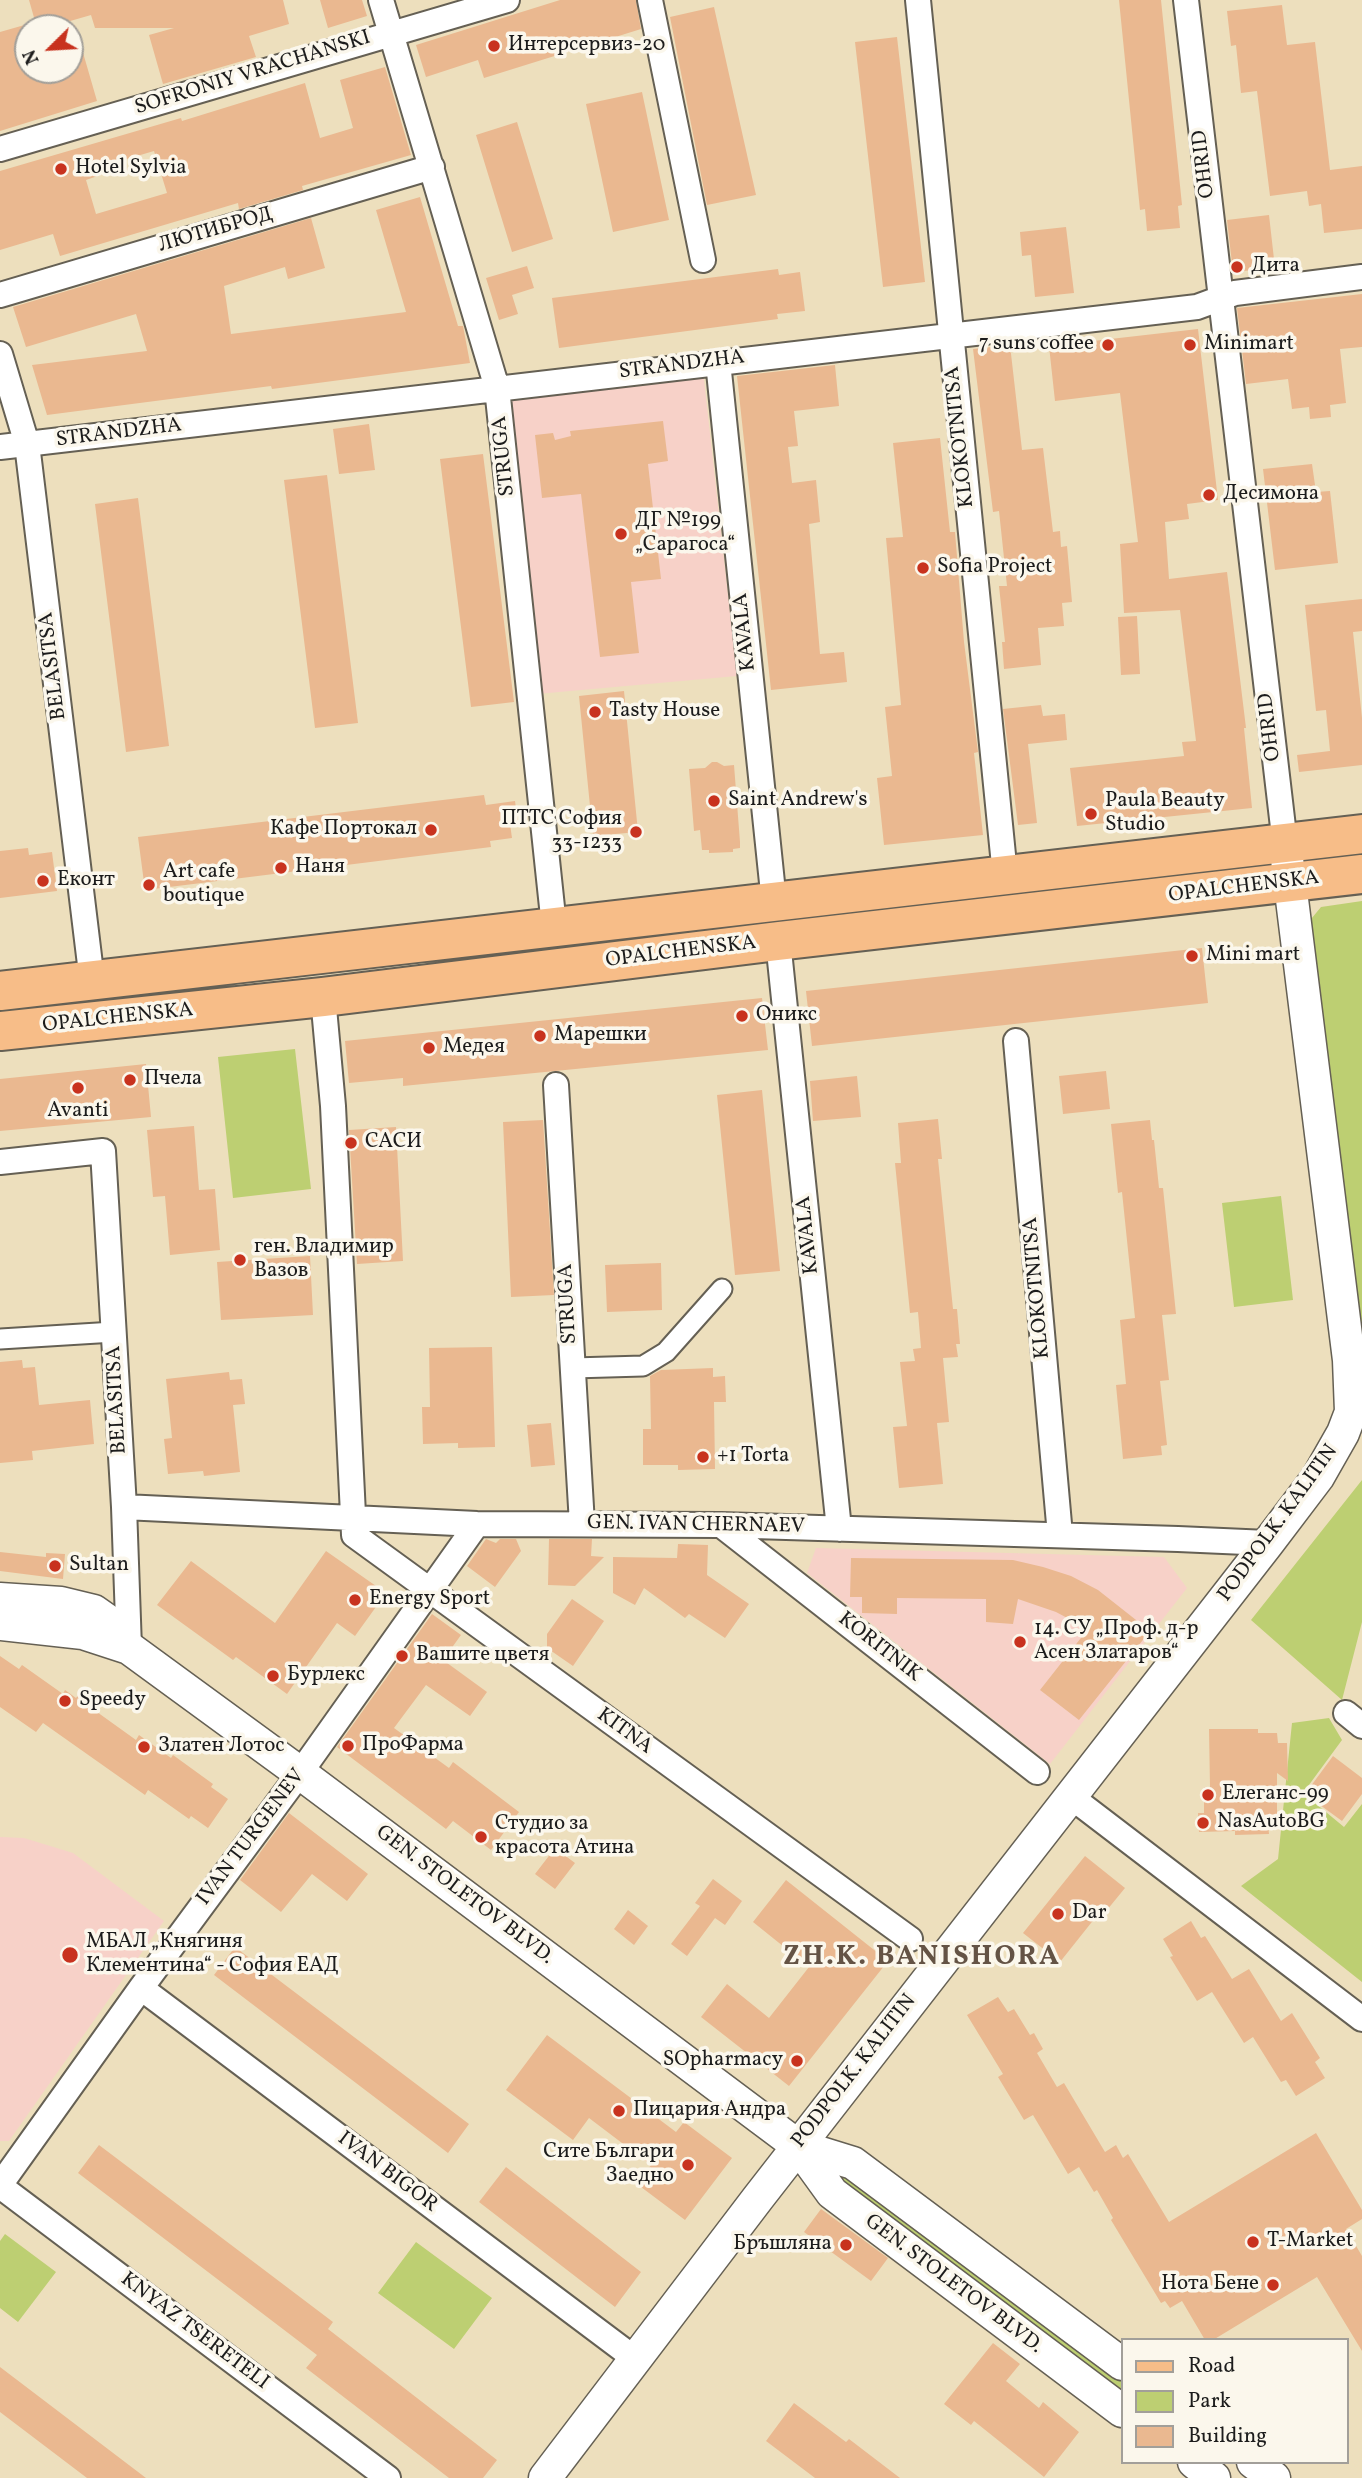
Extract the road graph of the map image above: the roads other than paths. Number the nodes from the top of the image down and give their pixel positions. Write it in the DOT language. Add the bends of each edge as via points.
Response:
graph roads {
  1 [pos="381,0"];
  2 [pos="507,0"];
  3 [pos="650,0"];
  4 [pos="918,0"];
  5 [pos="1186,0"];
  6 [pos="391,33"];
  7 [pos="0,149"];
  8 [pos="432,167"];
  9 [pos="703,260"];
  10 [pos="1362,277"];
  11 [pos="0,295"];
  12 [pos="1222,299"];
  13 [pos="951,335"];
  14 [pos="0,354"];
  15 [pos="718,362"];
  16 [pos="497,388"];
  17 [pos="27,444"];
  18 [pos="0,447"];
  19 [pos="1362,834"];
  20 [pos="1284,844"];
  21 [pos="1362,874"];
  22 [pos="1004,875"];
  23 [pos="1290,883"];
  24 [pos="774,902"];
  25 [pos="554,926"];
  26 [pos="778,941"];
  27 [pos="92,981"];
  28 [pos="0,991"];
  29 [pos="323,996"];
  30 [pos="0,1031"];
  31 [pos="1016,1041"];
  32 [pos="556,1085"];
  33 [pos="0,1162"];
  34 [pos="722,1289"];
  35 [pos="114,1332"];
  36 [pos="0,1339"];
  37 [pos="573,1368"];
  38 [pos="1353,1430"];
  39 [pos="124,1507"];
  40 [pos="353,1517"];
  41 [pos="477,1524"];
  42 [pos="582,1524"];
  43 [pos="721,1525"];
  44 [pos="839,1529"];
  45 [pos="1060,1535"];
  46 [pos="1268,1543"];
  47 [pos="430,1591"];
  48 [pos="0,1599"];
  49 [pos="0,1624"];
  50 [pos="129,1648"];
  51 [pos="1037,1772"];
  52 [pos="300,1773"];
  53 [pos="1070,1796"];
  54 [pos="910,1938"];
  55 [pos="141,1988"];
  56 [pos="1362,2019"];
  57 [pos="798,2146"];
  58 [pos="0,2185"];
  59 [pos="634,2358"];
  60 [pos="1120,2363"];
  61 [pos="1120,2409"];
  62 [pos="1196,2464"];
  63 [pos="1256,2464"];
  64 [pos="388,2478"];
  65 [pos="545,2478"];
  66 [pos="1214,2478"];
  67 [pos="1274,2478"];
  1 -- 6 [label="street, STRUGA"];
  2 -- 6 [label="street, SOFRONIY VRACHANSKI"];
  3 -- 9 [label="street"];
  4 -- 13 [label="street, KLOKOTNITSA"];
  5 -- 12 [label="street, OHRID"];
  6 -- 7 [label="street, SOFRONIY VRACHANSKI"];
  6 -- 8 [label="street, STRUGA"];
  8 -- 11 [label="street, ЛЮТИБРОД"];
  8 -- 16 [label="street, STRUGA"];
  10 -- 12 [label="street, STRANDZHA" via="1235,293"];
  12 -- 13 [label="street, STRANDZHA" via="1197,307"];
  12 -- 20 [label="street, OHRID"];
  13 -- 15 [label="street, STRANDZHA"];
  13 -- 22 [label="street, KLOKOTNITSA"];
  14 -- 17 [label="street, BELASITSA"];
  15 -- 16 [label="street, STRANDZHA"];
  15 -- 24 [label="street, KAVALA"];
  16 -- 17 [label="street, STRANDZHA"];
  16 -- 25 [label="street, STRUGA"];
  17 -- 18 [label="street, STRANDZHA"];
  17 -- 27 [label="street, BELASITSA"];
  19 -- 20 [label="main road, OPALCHENSKA"];
  20 -- 22 [label="main road, OPALCHENSKA"];
  20 -- 23 [label="street, OHRID"];
  21 -- 23 [label="main road, OPALCHENSKA"];
  22 -- 24 [label="main road, OPALCHENSKA"];
  23 -- 26 [label="main road, OPALCHENSKA"];
  23 -- 38 [label="street, OHRID" via="1349,1360"];
  24 -- 25 [label="main road, OPALCHENSKA"];
  25 -- 27 [label="main road, OPALCHENSKA"];
  26 -- 29 [label="main road, OPALCHENSKA"];
  26 -- 44 [label="street, KAVALA"];
  27 -- 28 [label="main road, OPALCHENSKA"];
  29 -- 30 [label="main road, OPALCHENSKA"];
  29 -- 40 [label="street" via="334,1119"];
  31 -- 45 [label="street, KLOKOTNITSA"];
  32 -- 37 [label="street, STRUGA"];
  33 -- 35 [label="street, BELASITSA" via="103,1151"];
  34 -- 37 [label="street" via="666,1352 643,1366"];
  35 -- 36 [label="street"];
  35 -- 39 [label="street, BELASITSA"];
  37 -- 42 [label="street, STRUGA"];
  38 -- 46 [label="street, PODPOLK. KALITIN"];
  39 -- 40 [label="street, GEN. IVAN CHERNAEV"];
  39 -- 50 [label="street, BELASITSA"];
  40 -- 41 [label="street, GEN. IVAN CHERNAEV"];
  40 -- 47 [label="street, KITNA" via="354,1535"];
  41 -- 42 [label="street, GEN. IVAN CHERNAEV"];
  41 -- 47 [label="street, IVAN TURGENEV"];
  42 -- 43 [label="street, GEN. IVAN CHERNAEV"];
  43 -- 44 [label="street, GEN. IVAN CHERNAEV"];
  43 -- 51 [label="street, KORITNIK"];
  44 -- 45 [label="street, GEN. IVAN CHERNAEV"];
  45 -- 46 [label="street, GEN. IVAN CHERNAEV"];
  46 -- 53 [label="street, PODPOLK. KALITIN"];
  47 -- 52 [label="street, IVAN TURGENEV"];
  47 -- 54 [label="street, KITNA"];
  48 -- 50 [label="street, GEN. STOLETOV BLVD." via="61,1603 94,1611 114,1625"];
  49 -- 50 [label="street, GEN. STOLETOV BLVD." via="83,1633"];
  50 -- 52 [label="street, GEN. STOLETOV BLVD."];
  52 -- 55 [label="street, IVAN TURGENEV"];
  52 -- 57 [label="street, GEN. STOLETOV BLVD."];
  53 -- 56 [label="street"];
  53 -- 57 [label="street, PODPOLK. KALITIN"];
  55 -- 58 [label="street, IVAN TURGENEV"];
  55 -- 59 [label="street, IVAN BIGOR"];
  57 -- 59 [label="street, PODPOLK. KALITIN"];
  57 -- 60 [label="street, GEN. STOLETOV BLVD." via="853,2163"];
  57 -- 61 [label="street, GEN. STOLETOV BLVD." via="832,2193"];
  58 -- 64 [label="street, KNYAZ TSERETELI"];
  59 -- 65 [label="street, PODPOLK. KALITIN"];
  62 -- 66 [label="street"];
  63 -- 67 [label="street"];
}
